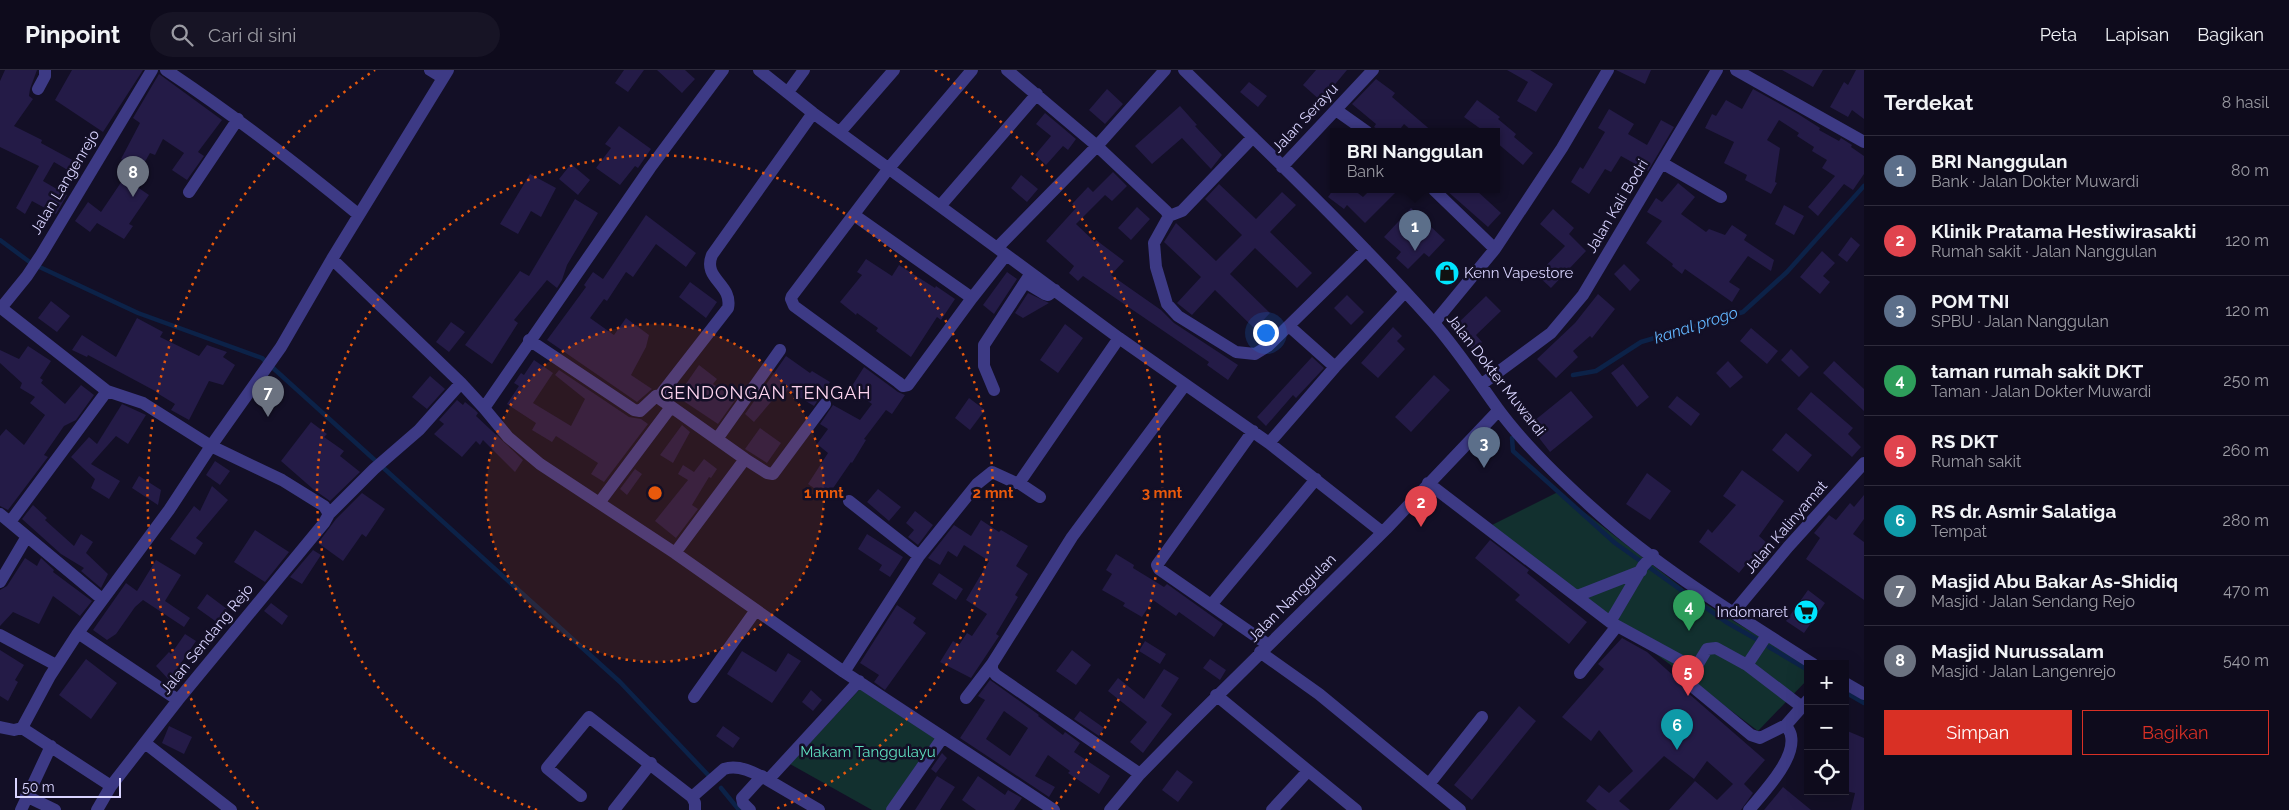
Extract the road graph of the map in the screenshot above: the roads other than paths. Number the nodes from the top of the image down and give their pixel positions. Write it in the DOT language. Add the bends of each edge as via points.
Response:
graph roads {
  1 [pos="44,70"];
  2 [pos="152,70"];
  3 [pos="166,70"];
  4 [pos="430,70"];
  5 [pos="723,70"];
  6 [pos="759,70"];
  7 [pos="804,70"];
  8 [pos="894,70"];
  9 [pos="972,70"];
  10 [pos="1007,70"];
  11 [pos="1164,70"];
  12 [pos="1184,70"];
  13 [pos="1373,70"];
  14 [pos="1608,70"];
  15 [pos="1717,70"];
  16 [pos="1736,70"];
  17 [pos="445,74"];
  18 [pos="38,89"];
  19 [pos="788,92"];
  20 [pos="1037,94"];
  21 [pos="1336,110"];
  22 [pos="813,113"];
  23 [pos="238,119"];
  24 [pos="1361,128"];
  25 [pos="840,132"];
  26 [pos="1253,137"];
  27 [pos="1864,142"];
  28 [pos="1097,146"];
  29 [pos="1662,163"];
  30 [pos="1282,167"];
  31 [pos="889,168"];
  32 [pos="189,192"];
  33 [pos="1437,193"];
  34 [pos="1721,197"];
  35 [pos="941,205"];
  36 [pos="854,215"];
  37 [pos="359,216"];
  38 [pos="1169,216"];
  39 [pos="1495,248"];
  40 [pos="1366,250"];
  41 [pos="1002,252"];
  42 [pos="332,259"];
  43 [pos="1028,277"];
  44 [pos="1405,292"];
  45 [pos="972,298"];
  46 [pos="1,307"];
  47 [pos="1434,323"];
  48 [pos="1290,327"];
  49 [pos="1118,338"];
  50 [pos="529,340"];
  51 [pos="780,350"];
  52 [pos="1335,367"];
  53 [pos="461,383"];
  54 [pos="1482,384"];
  55 [pos="1185,385"];
  56 [pos="994,390"];
  57 [pos="108,391"];
  58 [pos="658,398"];
  59 [pos="825,404"];
  60 [pos="670,407"];
  61 [pos="484,408"];
  62 [pos="1499,410"];
  63 [pos="1254,431"];
  64 [pos="717,439"];
  65 [pos="1270,443"];
  66 [pos="211,446"];
  67 [pos="745,459"];
  68 [pos="1864,463"];
  69 [pos="1316,479"];
  70 [pos="1019,483"];
  71 [pos="1428,483"];
  72 [pos="1040,497"];
  73 [pos="848,501"];
  74 [pos="599,502"];
  75 [pos="328,514"];
  76 [pos="5,518"];
  77 [pos="1382,532"];
  78 [pos="26,538"];
  79 [pos="675,553"];
  80 [pos="919,556"];
  81 [pos="1646,564"];
  82 [pos="0,582"];
  83 [pos="1577,596"];
  84 [pos="102,599"];
  85 [pos="1211,605"];
  86 [pos="756,610"];
  87 [pos="1733,613"];
  88 [pos="1614,624"];
  89 [pos="78,632"];
  90 [pos="0,635"];
  91 [pos="1767,635"];
  92 [pos="1263,648"];
  93 [pos="1806,660"];
  94 [pos="992,664"];
  95 [pos="56,665"];
  96 [pos="1747,666"];
  97 [pos="1696,669"];
  98 [pos="844,672"];
  99 [pos="1580,673"];
  100 [pos="859,681"];
  101 [pos="1849,686"];
  102 [pos="1864,694"];
  103 [pos="1216,695"];
  104 [pos="694,697"];
  105 [pos="966,698"];
  106 [pos="178,700"];
  107 [pos="1804,702"];
  108 [pos="1804,704"];
  109 [pos="1482,717"];
  110 [pos="1786,725"];
  111 [pos="0,727"];
  112 [pos="22,728"];
  113 [pos="942,737"];
  114 [pos="145,743"];
  115 [pos="51,746"];
  116 [pos="651,763"];
  117 [pos="1308,771"];
  118 [pos="1140,774"];
  119 [pos="765,778"];
  120 [pos="1429,784"];
  121 [pos="112,786"];
  122 [pos="26,796"];
  123 [pos="581,796"];
  124 [pos="692,797"];
  125 [pos="1354,809"];
  126 [pos="21,810"];
  127 [pos="55,810"];
  128 [pos="97,810"];
  129 [pos="230,810"];
  130 [pos="614,810"];
  131 [pos="695,810"];
  132 [pos="750,810"];
  133 [pos="820,810"];
  134 [pos="892,810"];
  135 [pos="1054,810"];
  136 [pos="1110,810"];
  137 [pos="1272,810"];
  138 [pos="1460,810"];
  139 [pos="1748,810"];
  1 -- 18 [label="street" via="45,76"];
  2 -- 46 [label="street, Jalan Langenrejo" via="41,255"];
  3 -- 23 [label="street"];
  4 -- 17 [label="street"];
  5 -- 50 [label="street"];
  6 -- 19 [label="street"];
  7 -- 19 [label="street"];
  8 -- 25 [label="street"];
  9 -- 31 [label="street"];
  10 -- 20 [label="street"];
  11 -- 28 [label="street"];
  12 -- 26 [label="street, Jalan Dokter Muwardi"];
  13 -- 21 [label="street, Jalan Serayu"];
  14 -- 39 [label="street" via="1562,148"];
  15 -- 29 [label="street, Jalan Kali Bodri"];
  16 -- 27 [label="street"];
  17 -- 37 [label="street"];
  19 -- 22 [label="street"];
  20 -- 28 [label="street"];
  20 -- 35 [label="street"];
  21 -- 24 [label="street"];
  21 -- 30 [label="street, Jalan Serayu"];
  22 -- 25 [label="street"];
  22 -- 58 [label="street" via="712,255 710,269 728,294 728,308"];
  23 -- 32 [label="street"];
  23 -- 37 [label="street"];
  25 -- 31 [label="street"];
  26 -- 30 [label="street, Jalan Dokter Muwardi"];
  26 -- 38 [label="street" via="1182,211"];
  28 -- 38 [label="street"];
  28 -- 41 [label="street"];
  29 -- 34 [label="street"];
  29 -- 54 [label="street, Jalan Kali Bodri" via="1583,295 1564,319 1551,333"];
  30 -- 40 [label="street, Jalan Dokter Muwardi"];
  31 -- 35 [label="street"];
  31 -- 36 [label="street"];
  33 -- 39 [label="street"];
  35 -- 41 [label="street"];
  36 -- 45 [label="street"];
  36 -- 45 [label="street" via="792,296 791,303 903,386 912,382"];
  37 -- 42 [label="street"];
  38 -- 48 [label="street" via="1154,243 1154,256 1167,304 1172,311 1236,352 1248,355 1262,350"];
  39 -- 47 [label="street"];
  40 -- 44 [label="street, Jalan Dokter Muwardi"];
  40 -- 48 [label="street"];
  41 -- 43 [label="street"];
  41 -- 45 [label="street"];
  42 -- 53 [label="street"];
  42 -- 66 [label="street" via="281,347"];
  43 -- 49 [label="street" via="1055,290"];
  43 -- 56 [label="street" via="984,345 984,366"];
  44 -- 47 [label="street, Jalan Dokter Muwardi"];
  44 -- 52 [label="street"];
  46 -- 57 [label="street"];
  47 -- 54 [label="street, Jalan Dokter Muwardi"];
  48 -- 52 [label="street"];
  49 -- 55 [label="street"];
  49 -- 70 [label="street"];
  50 -- 58 [label="street" via="634,410 640,411 653,397"];
  50 -- 61 [label="street"];
  51 -- 64 [label="street"];
  52 -- 65 [label="street"];
  53 -- 61 [label="street"];
  53 -- 75 [label="street, Jalan Sendang Rejo" via="419,430"];
  54 -- 62 [label="street, Jalan Dokter Muwardi"];
  55 -- 63 [label="street"];
  55 -- 94 [label="street" via="1072,537"];
  57 -- 66 [label="street" via="137,400"];
  57 -- 76 [label="street"];
  58 -- 60 [label="street"];
  59 -- 67 [label="street" via="773,474"];
  60 -- 64 [label="street"];
  60 -- 74 [label="street"];
  61 -- 74 [label="street" via="508,437 540,464"];
  62 -- 71 [label="street, Jalan Nanggulan"];
  62 -- 81 [label="street, Jalan Dokter Muwardi"];
  63 -- 65 [label="street"];
  63 -- 85 [label="street" via="1157,565"];
  64 -- 67 [label="street"];
  65 -- 69 [label="street"];
  66 -- 75 [label="street" via="282,480 324,506"];
  66 -- 84 [label="street" via="169,510"];
  67 -- 79 [label="street"];
  68 -- 87 [label="street, Jalan Kalinyamat"];
  69 -- 77 [label="street"];
  69 -- 85 [label="street"];
  70 -- 72 [label="street"];
  70 -- 80 [label="street" via="992,472 977,484"];
  71 -- 77 [label="street, Jalan Nanggulan"];
  71 -- 83 [label="street"];
  73 -- 80 [label="street"];
  74 -- 79 [label="street"];
  75 -- 106 [label="street, Jalan Sendang Rejo" via="324,523"];
  76 -- 78 [label="street"];
  77 -- 92 [label="street, Jalan Nanggulan"];
  78 -- 82 [label="street"];
  78 -- 84 [label="street"];
  79 -- 86 [label="street"];
  80 -- 98 [label="street"];
  81 -- 83 [label="street"];
  81 -- 87 [label="street, Jalan Dokter Muwardi"];
  81 -- 88 [label="street"];
  83 -- 88 [label="street"];
  84 -- 89 [label="street"];
  85 -- 92 [label="street"];
  86 -- 98 [label="street"];
  86 -- 104 [label="street"];
  87 -- 91 [label="street, Jalan Dokter Muwardi"];
  88 -- 97 [label="street"];
  88 -- 99 [label="street"];
  89 -- 95 [label="street"];
  89 -- 106 [label="street"];
  90 -- 95 [label="street"];
  91 -- 93 [label="street, Jalan Dokter Muwardi"];
  91 -- 96 [label="street"];
  92 -- 103 [label="street, Jalan Nanggulan"];
  92 -- 120 [label="street"];
  94 -- 105 [label="street"];
  94 -- 118 [label="street" via="996,675"];
  95 -- 112 [label="street"];
  96 -- 97 [label="street" via="1711,647"];
  96 -- 107 [label="street"];
  97 -- 110 [label="street" via="1692,687 1751,735 1760,738"];
  98 -- 100 [label="street"];
  100 -- 113 [label="street"];
  100 -- 119 [label="street"];
  101 -- 102 [label="street"];
  103 -- 117 [label="street"];
  103 -- 118 [label="street, Jalan Nanggulan"];
  106 -- 114 [label="street, Jalan Sendang Rejo"];
  108 -- 110 [label="street"];
  109 -- 120 [label="street"];
  110 -- 139 [label="street" via="1791,736 1784,764"];
  111 -- 112 [label="street"];
  112 -- 115 [label="street"];
  113 -- 134 [label="street"];
  113 -- 135 [label="street"];
  114 -- 121 [label="street, Jalan Sendang Rejo"];
  114 -- 129 [label="street"];
  115 -- 121 [label="street"];
  115 -- 122 [label="street"];
  116 -- 123 [label="street" via="588,717 548,768"];
  116 -- 124 [label="street"];
  116 -- 130 [label="street"];
  117 -- 125 [label="street"];
  117 -- 137 [label="street"];
  118 -- 136 [label="street, Jalan Nanggulan"];
  119 -- 124 [label="street" via="737,767 724,768"];
  119 -- 132 [label="street" via="742,798"];
  119 -- 133 [label="street"];
  120 -- 138 [label="street"];
  121 -- 128 [label="street, Jalan Sendang Rejo"];
  122 -- 126 [label="street"];
  122 -- 127 [label="street"];
  124 -- 131 [label="street" via="696,803"];
}
